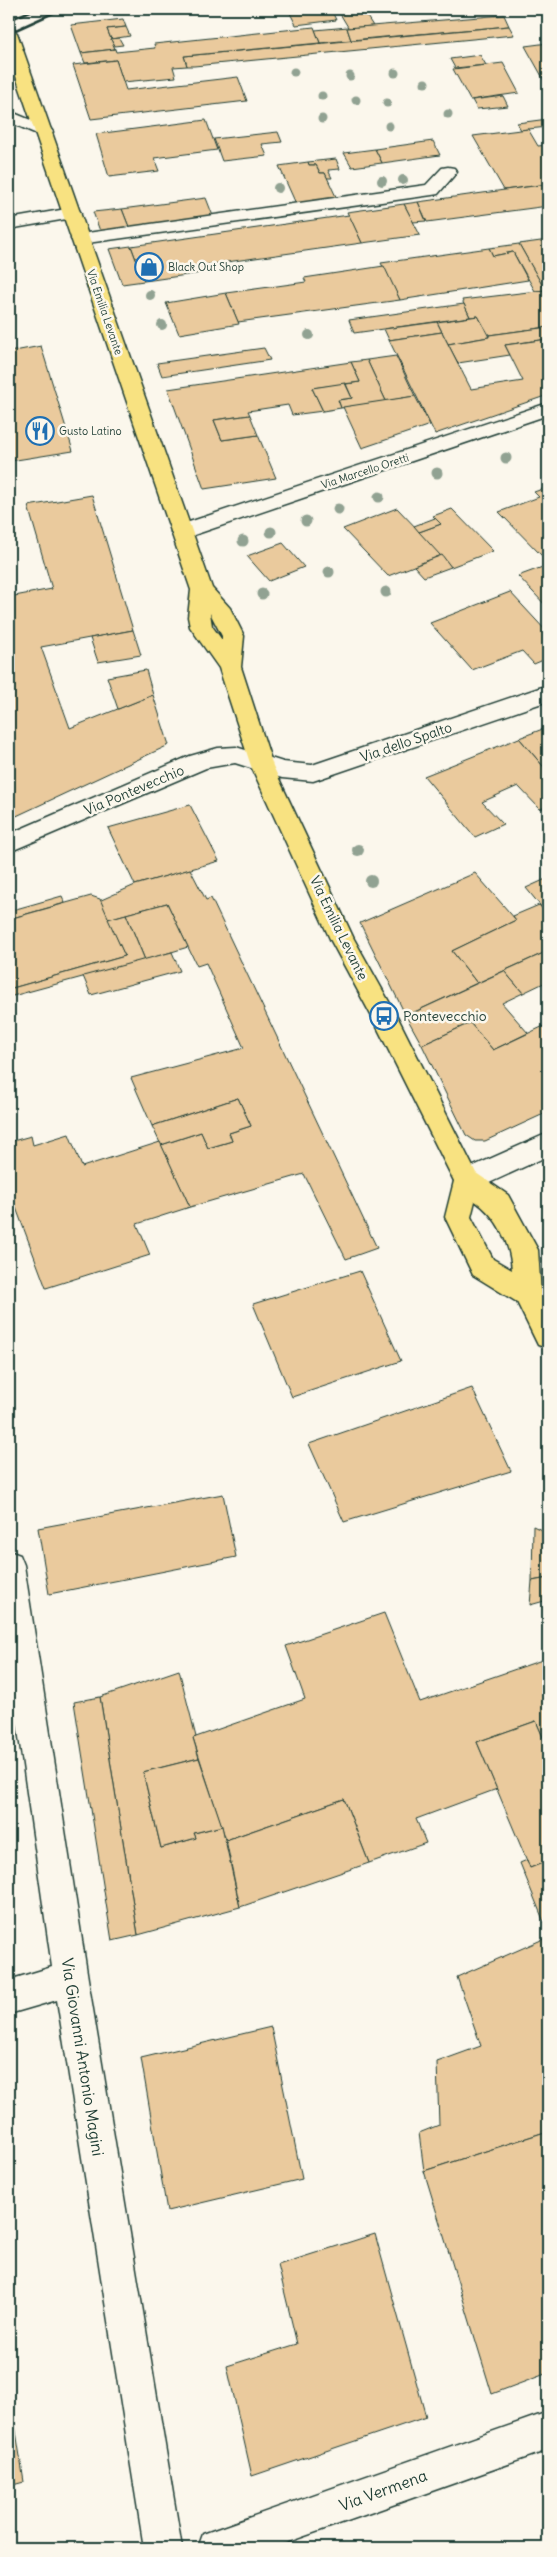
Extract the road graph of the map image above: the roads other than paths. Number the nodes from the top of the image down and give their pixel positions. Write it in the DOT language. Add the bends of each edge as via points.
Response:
graph roads {
  1 [pos="9,33"];
  2 [pos="9,116"];
  3 [pos="44,132"];
  4 [pos="448,172"];
  5 [pos="72,213"];
  6 [pos="9,224"];
  7 [pos="80,239"];
  8 [pos="548,409"];
  9 [pos="181,532"];
  10 [pos="548,694"];
  11 [pos="262,766"];
  12 [pos="9,844"];
  13 [pos="548,1144"];
  14 [pos="467,1181"];
  15 [pos="527,1294"];
  16 [pos="548,1336"];
  17 [pos="9,1565"];
  18 [pos="71,1979"];
  19 [pos="9,1997"];
  20 [pos="548,2431"];
  21 [pos="163,2548"];
  22 [pos="217,2548"];
  1 -- 3 [label="main road, Via Emilia Levante"];
  2 -- 3 [label="street"];
  3 -- 5 [label="main road, Via Emilia Levante"];
  4 -- 7 [label="street" via="432,190"];
  5 -- 6 [label="street"];
  5 -- 7 [label="main road, Via Emilia Levante"];
  7 -- 9 [label="main road, Via Emilia Levante"];
  8 -- 9 [label="street, Via Marcello Oretti"];
  9 -- 11 [label="main road, Via Emilia Levante" via="202,590 201,628 230,667"];
  10 -- 11 [label="street, Via dello Spalto" via="328,770 299,773"];
  11 -- 12 [label="street, Via Pontevecchio" via="253,759 236,756 211,758"];
  11 -- 14 [label="main road, Via Emilia Levante" via="342,939"];
  13 -- 14 [label="street"];
  14 -- 15 [label="main road, Via Emilia Levante" via="499,1203 524,1250"];
  14 -- 15 [label="main road" via="458,1217 483,1267"];
  15 -- 16 [label="main road, Via Emilia Levante"];
  17 -- 18 [label="street, Via Giovanni Antonio Magini"];
  18 -- 19 [label="street"];
  18 -- 21 [label="street, Via Giovanni Antonio Magini"];
  20 -- 22 [label="street, Via Vermena"];
}
